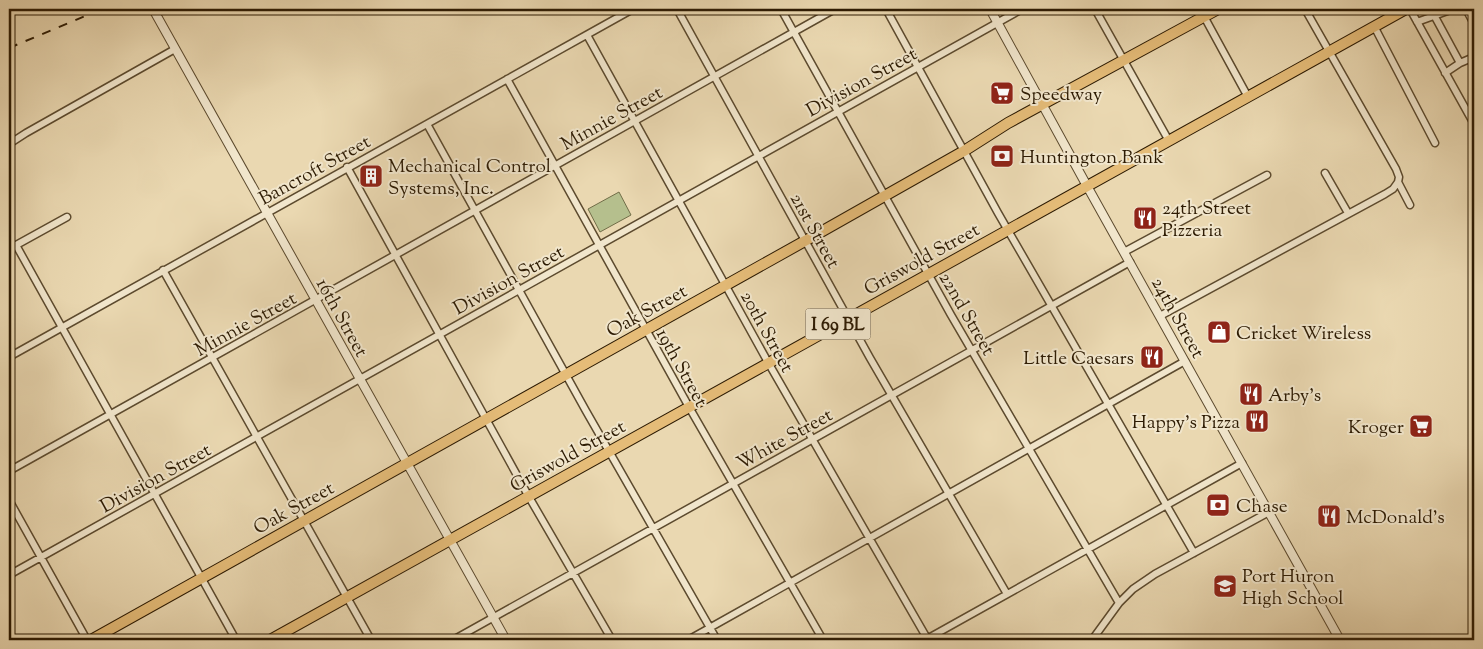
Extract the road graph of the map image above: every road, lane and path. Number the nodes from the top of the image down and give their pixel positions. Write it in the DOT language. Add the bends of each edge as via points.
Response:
graph roads {
  1 [pos="153,9"];
  2 [pos="634,9"];
  3 [pos="677,9"];
  4 [pos="781,9"];
  5 [pos="835,9"];
  6 [pos="886,9"];
  7 [pos="990,9"];
  8 [pos="1022,9"];
  9 [pos="1095,9"];
  10 [pos="1218,9"];
  11 [pos="1305,9"];
  12 [pos="1408,9"];
  13 [pos="1453,9"];
  14 [pos="1466,9"];
  15 [pos="1202,13"];
  16 [pos="1434,15"];
  17 [pos="997,22"];
  18 [pos="1417,22"];
  19 [pos="1474,24"];
  20 [pos="1374,26"];
  21 [pos="794,32"];
  22 [pos="587,35"];
  23 [pos="175,49"];
  24 [pos="1328,52"];
  25 [pos="1474,57"];
  26 [pos="1124,60"];
  27 [pos="1460,63"];
  28 [pos="918,67"];
  29 [pos="1445,73"];
  30 [pos="714,76"];
  31 [pos="507,79"];
  32 [pos="1248,97"];
  33 [pos="1043,105"];
  34 [pos="838,112"];
  35 [pos="635,121"];
  36 [pos="427,124"];
  37 [pos="1474,124"];
  38 [pos="1168,141"];
  39 [pos="1435,143"];
  40 [pos="9,144"];
  41 [pos="964,151"];
  42 [pos="759,156"];
  43 [pos="555,166"];
  44 [pos="347,168"];
  45 [pos="1325,173"];
  46 [pos="1267,175"];
  47 [pos="1398,182"];
  48 [pos="1087,186"];
  49 [pos="885,196"];
  50 [pos="679,201"];
  51 [pos="1410,205"];
  52 [pos="475,211"];
  53 [pos="266,213"];
  54 [pos="1348,213"];
  55 [pos="67,217"];
  56 [pos="1008,230"];
  57 [pos="805,241"];
  58 [pos="16,245"];
  59 [pos="598,245"];
  60 [pos="9,249"];
  61 [pos="1124,252"];
  62 [pos="396,256"];
  63 [pos="1130,262"];
  64 [pos="163,270"];
  65 [pos="928,274"];
  66 [pos="725,286"];
  67 [pos="519,290"];
  68 [pos="316,300"];
  69 [pos="1052,306"];
  70 [pos="1160,316"];
  71 [pos="848,318"];
  72 [pos="61,327"];
  73 [pos="645,330"];
  74 [pos="439,335"];
  75 [pos="972,351"];
  76 [pos="9,357"];
  77 [pos="212,358"];
  78 [pos="1185,361"];
  79 [pos="769,364"];
  80 [pos="566,375"];
  81 [pos="359,380"];
  82 [pos="892,395"];
  83 [pos="1109,405"];
  84 [pos="689,407"];
  85 [pos="110,414"];
  86 [pos="486,419"];
  87 [pos="257,437"];
  88 [pos="812,440"];
  89 [pos="1029,450"];
  90 [pos="609,452"];
  91 [pos="1242,463"];
  92 [pos="406,464"];
  93 [pos="9,471"];
  94 [pos="733,484"];
  95 [pos="155,494"];
  96 [pos="949,494"];
  97 [pos="529,496"];
  98 [pos="9,500"];
  99 [pos="1166,506"];
  100 [pos="1268,512"];
  101 [pos="304,522"];
  102 [pos="653,528"];
  103 [pos="869,539"];
  104 [pos="449,541"];
  105 [pos="1087,550"];
  106 [pos="1194,553"];
  107 [pos="41,557"];
  108 [pos="573,573"];
  109 [pos="9,575"];
  110 [pos="201,578"];
  111 [pos="790,583"];
  112 [pos="1007,594"];
  113 [pos="346,598"];
  114 [pos="1119,603"];
  115 [pos="493,618"];
  116 [pos="710,628"];
  117 [pos="89,640"];
  118 [pos="236,640"];
  119 [pos="270,640"];
  120 [pos="371,640"];
  121 [pos="453,640"];
  122 [pos="506,640"];
  123 [pos="612,640"];
  124 [pos="688,640"];
  125 [pos="717,640"];
  126 [pos="823,640"];
  127 [pos="927,640"];
  128 [pos="1092,640"];
  129 [pos="1340,640"];
  1 -- 23 [label="street, 16th Street"];
  2 -- 22 [label="street, Bancroft Street"];
  3 -- 30 [label="street, 21st Street"];
  4 -- 21 [label="street, 22nd Street"];
  5 -- 21 [label="street, Minnie Street"];
  6 -- 28 [label="street"];
  7 -- 17 [label="street, 24th Street"];
  8 -- 17 [label="street, Division Street"];
  9 -- 26 [label="street"];
  10 -- 15 [label="main road, Oak Street"];
  11 -- 24 [label="street"];
  12 -- 18 [label="street"];
  12 -- 20 [label="main road, Griswold Street / I 69 BL"];
  13 -- 16 [label="street"];
  14 -- 19 [label="street"];
  15 -- 26 [label="main road, Oak Street"];
  15 -- 32 [label="street"];
  16 -- 18 [label="street"];
  16 -- 27 [label="street"];
  17 -- 28 [label="street, Division Street"];
  17 -- 33 [label="street, 24th Street"];
  18 -- 29 [label="street"];
  20 -- 24 [label="main road, Griswold Street / I 69 BL"];
  20 -- 39 [label="street"];
  21 -- 30 [label="street, Minnie Street"];
  21 -- 34 [label="street, 22nd Street"];
  22 -- 31 [label="street, Bancroft Street"];
  22 -- 35 [label="street, 20th Street"];
  23 -- 40 [label="street"];
  23 -- 53 [label="street, 16th Street"];
  24 -- 32 [label="main road, Griswold Street / I 69 BL"];
  24 -- 47 [label="street" via="1396,169"];
  25 -- 27 [label="street"];
  26 -- 33 [label="main road, Oak Street"];
  26 -- 38 [label="street"];
  27 -- 29 [label="street"];
  28 -- 34 [label="street, Division Street"];
  28 -- 41 [label="street"];
  29 -- 37 [label="street"];
  30 -- 35 [label="street, Minnie Street"];
  30 -- 42 [label="street, 21st Street"];
  31 -- 36 [label="street, Bancroft Street"];
  31 -- 43 [label="street, 19th Street"];
  32 -- 38 [label="main road, Griswold Street / I 69 BL"];
  33 -- 41 [label="main road, Oak Street"];
  33 -- 48 [label="street, 24th Street"];
  34 -- 42 [label="street, Division Street"];
  34 -- 49 [label="street, 22nd Street"];
  35 -- 43 [label="street, Minnie Street"];
  35 -- 50 [label="street, 20th Street"];
  36 -- 44 [label="street, Bancroft Street"];
  36 -- 52 [label="street"];
  38 -- 48 [label="main road, Griswold Street / I 69 BL"];
  41 -- 49 [label="main road, Oak Street"];
  41 -- 56 [label="street"];
  42 -- 50 [label="street, Division Street"];
  42 -- 57 [label="street, 21st Street"];
  43 -- 52 [label="street, Minnie Street"];
  43 -- 59 [label="street, 19th Street"];
  44 -- 53 [label="street, Bancroft Street"];
  44 -- 62 [label="street"];
  45 -- 54 [label="street"];
  46 -- 61 [label="street"];
  47 -- 51 [label="street"];
  47 -- 54 [label="street" via="1393,189"];
  48 -- 56 [label="main road, Griswold Street / I 69 BL"];
  48 -- 61 [label="street, 24th Street"];
  49 -- 57 [label="main road, Oak Street"];
  49 -- 65 [label="street, 22nd Street"];
  50 -- 59 [label="street, Division Street"];
  50 -- 66 [label="street, 20th Street"];
  52 -- 62 [label="street, Minnie Street"];
  52 -- 67 [label="street"];
  53 -- 64 [label="street, Bancroft Street"];
  53 -- 68 [label="street, 16th Street"];
  54 -- 70 [label="street"];
  55 -- 58 [label="street"];
  56 -- 65 [label="main road, Griswold Street / I 69 BL"];
  56 -- 69 [label="street"];
  57 -- 66 [label="main road, Oak Street"];
  57 -- 71 [label="street, 21st Street"];
  58 -- 60 [label="street"];
  58 -- 72 [label="street"];
  59 -- 67 [label="street, Division Street"];
  59 -- 73 [label="street, 19th Street"];
  61 -- 63 [label="street, 24th Street"];
  62 -- 68 [label="street, Minnie Street"];
  62 -- 74 [label="street"];
  63 -- 69 [label="street, White Street"];
  63 -- 70 [label="street, 24th Street"];
  64 -- 72 [label="street, Bancroft Street"];
  64 -- 77 [label="street"];
  65 -- 71 [label="main road, Griswold Street / I 69 BL"];
  65 -- 75 [label="street, 22nd Street"];
  66 -- 73 [label="main road, Oak Street"];
  66 -- 79 [label="street, 20th Street"];
  67 -- 74 [label="street, Division Street"];
  67 -- 80 [label="street"];
  68 -- 77 [label="street, Minnie Street"];
  68 -- 81 [label="street, 16th Street"];
  69 -- 75 [label="street, White Street"];
  69 -- 83 [label="street"];
  70 -- 78 [label="street, 24th Street"];
  71 -- 79 [label="main road, Griswold Street / I 69 BL"];
  71 -- 82 [label="street, 21st Street"];
  72 -- 76 [label="street, Bancroft Street"];
  72 -- 85 [label="street"];
  73 -- 80 [label="main road, Oak Street"];
  73 -- 84 [label="street, 19th Street"];
  74 -- 81 [label="street, Division Street"];
  74 -- 86 [label="street"];
  75 -- 82 [label="street, White Street"];
  75 -- 89 [label="street, 22nd Street"];
  77 -- 85 [label="street, Minnie Street"];
  77 -- 87 [label="street"];
  78 -- 83 [label="street"];
  78 -- 91 [label="street, 24th Street"];
  79 -- 84 [label="main road, Griswold Street / I 69 BL"];
  79 -- 88 [label="street, 20th Street"];
  80 -- 86 [label="main road, Oak Street"];
  80 -- 90 [label="street"];
  81 -- 87 [label="street, Division Street"];
  81 -- 92 [label="street, 16th Street"];
  82 -- 88 [label="street, White Street"];
  82 -- 96 [label="street, 21st Street"];
  83 -- 89 [label="street"];
  83 -- 99 [label="street"];
  84 -- 90 [label="main road, Griswold Street / I 69 BL"];
  84 -- 94 [label="street, 19th Street"];
  85 -- 93 [label="street, Minnie Street"];
  85 -- 95 [label="street"];
  86 -- 92 [label="main road, Oak Street"];
  86 -- 97 [label="street"];
  87 -- 95 [label="street, Division Street"];
  87 -- 101 [label="street"];
  88 -- 94 [label="street, White Street"];
  88 -- 103 [label="street, 20th Street"];
  89 -- 96 [label="street"];
  89 -- 105 [label="street, 22nd Street"];
  90 -- 97 [label="main road, Griswold Street / I 69 BL"];
  90 -- 102 [label="street"];
  91 -- 99 [label="street"];
  91 -- 100 [label="street, 24th Street"];
  92 -- 101 [label="main road, Oak Street"];
  92 -- 104 [label="street, 16th Street"];
  94 -- 102 [label="street, White Street"];
  94 -- 111 [label="street, 19th Street"];
  95 -- 107 [label="street, Division Street"];
  95 -- 110 [label="street"];
  96 -- 103 [label="street"];
  96 -- 112 [label="street, 21st Street"];
  97 -- 104 [label="main road, Griswold Street / I 69 BL"];
  97 -- 108 [label="street"];
  98 -- 107 [label="street"];
  99 -- 105 [label="street"];
  99 -- 106 [label="street"];
  100 -- 106 [label="street"];
  100 -- 129 [label="street, 24th Street"];
  101 -- 110 [label="main road, Oak Street"];
  101 -- 113 [label="street"];
  102 -- 108 [label="street, White Street"];
  102 -- 116 [label="street"];
  103 -- 111 [label="street"];
  103 -- 127 [label="street, 20th Street"];
  104 -- 113 [label="main road, Griswold Street / I 69 BL"];
  104 -- 115 [label="street, 16th Street"];
  105 -- 112 [label="street"];
  105 -- 114 [label="street, 22nd Street"];
  106 -- 114 [label="street" via="1144,581"];
  107 -- 109 [label="street, Division Street"];
  107 -- 117 [label="street"];
  108 -- 115 [label="street, White Street"];
  108 -- 123 [label="street"];
  110 -- 117 [label="main road, Oak Street"];
  110 -- 118 [label="street"];
  111 -- 116 [label="street"];
  111 -- 126 [label="street, 19th Street"];
  112 -- 127 [label="street"];
  113 -- 119 [label="main road, Griswold Street / I 69 BL"];
  113 -- 120 [label="street"];
  114 -- 128 [label="street"];
  115 -- 121 [label="street, White Street"];
  115 -- 122 [label="street, 16th Street"];
  116 -- 124 [label="street"];
  116 -- 125 [label="street"];
}
